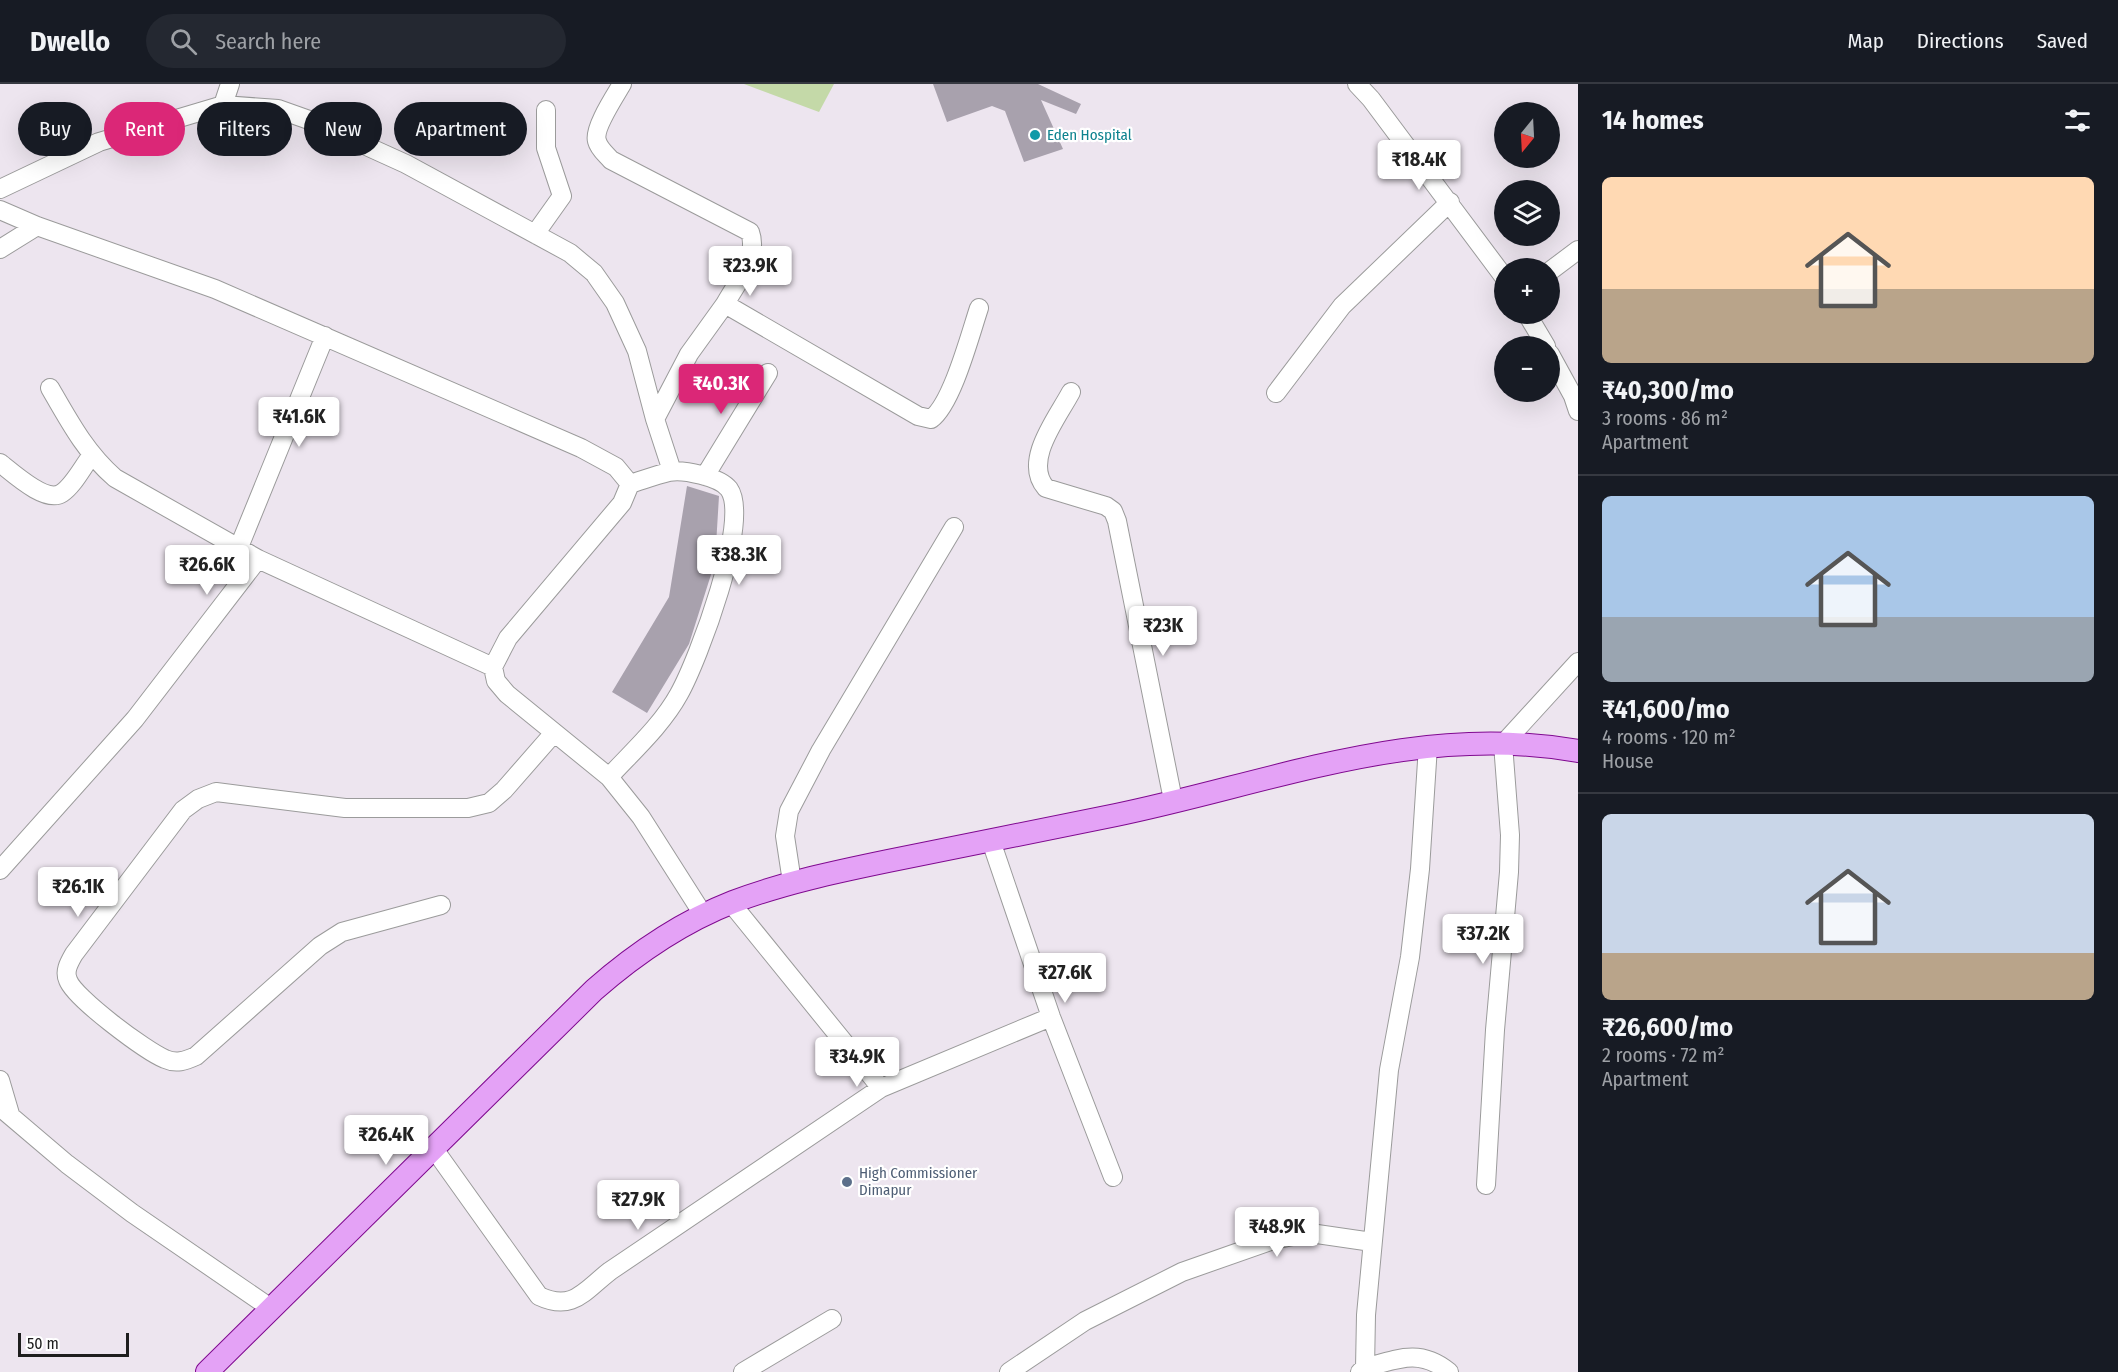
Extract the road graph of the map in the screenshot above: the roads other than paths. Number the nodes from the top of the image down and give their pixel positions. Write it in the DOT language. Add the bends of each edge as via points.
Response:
graph roads {
  1 [pos="230,84"];
  2 [pos="622,84"];
  3 [pos="1357,84"];
  4 [pos="224,102"];
  5 [pos="546,110"];
  6 [pos="197,113"];
  7 [pos="292,114"];
  8 [pos="0,189"];
  9 [pos="1450,202"];
  10 [pos="0,210"];
  11 [pos="37,226"];
  12 [pos="535,234"];
  13 [pos="0,249"];
  14 [pos="1578,250"];
  15 [pos="1494,263"];
  16 [pos="1560,264"];
  17 [pos="725,304"];
  18 [pos="979,309"];
  19 [pos="325,336"];
  20 [pos="1560,371"];
  21 [pos="768,373"];
  22 [pos="50,388"];
  23 [pos="1071,392"];
  24 [pos="1276,393"];
  25 [pos="1576,398"];
  26 [pos="655,419"];
  27 [pos="92,455"];
  28 [pos="0,464"];
  29 [pos="672,471"];
  30 [pos="705,476"];
  31 [pos="630,484"];
  32 [pos="954,527"];
  33 [pos="240,547"];
  34 [pos="258,559"];
  35 [pos="1578,662"];
  36 [pos="493,668"];
  37 [pos="553,734"];
  38 [pos="1503,744"];
  39 [pos="1428,746"];
  40 [pos="1578,752"];
  41 [pos="609,777"];
  42 [pos="1173,800"];
  43 [pos="991,841"];
  44 [pos="0,870"];
  45 [pos="792,882"];
  46 [pos="731,903"];
  47 [pos="441,905"];
  48 [pos="704,916"];
  49 [pos="1051,1017"];
  50 [pos="0,1080"];
  51 [pos="881,1088"];
  52 [pos="5,1111"];
  53 [pos="434,1149"];
  54 [pos="1113,1177"];
  55 [pos="1486,1185"];
  56 [pos="1372,1242"];
  57 [pos="272,1309"];
  58 [pos="832,1319"];
  59 [pos="1363,1370"];
  60 [pos="207,1372"];
  61 [pos="742,1372"];
  62 [pos="1009,1372"];
  63 [pos="1449,1372"];
  1 -- 4 [label="street"];
  2 -- 17 [label="street" via="597,130 601,149 611,160 750,232 752,255"];
  3 -- 9 [label="street"];
  5 -- 12 [label="street" via="546,148 562,196"];
  6 -- 8 [label="street" via="99,142"];
  7 -- 12 [label="street" via="406,164"];
  9 -- 15 [label="street"];
  9 -- 24 [label="street" via="1342,306"];
  10 -- 11 [label="street"];
  11 -- 13 [label="street"];
  11 -- 19 [label="street" via="215,288"];
  12 -- 26 [label="street" via="570,253 594,273 615,303 638,351"];
  14 -- 16 [label="street"];
  17 -- 18 [label="street" via="918,416 931,419 940,412"];
  17 -- 26 [label="street" via="689,354"];
  19 -- 31 [label="street" via="581,448 616,467"];
  19 -- 33 [label="street"];
  20 -- 25 [label="street"];
  21 -- 30 [label="street"];
  22 -- 27 [label="street"];
  23 -- 42 [label="street" via="1040,452 1038,471 1046,488 1106,506 1117,521"];
  26 -- 29 [label="street"];
  27 -- 28 [label="street" via="63,493 53,496 42,494"];
  27 -- 33 [label="street" via="115,478"];
  29 -- 30 [label="street"];
  29 -- 31 [label="street"];
  30 -- 41 [label="street" via="718,478 735,503 727,563 714,610 679,695"];
  31 -- 36 [label="street" via="622,503 508,638"];
  32 -- 45 [label="street" via="820,750 789,811 785,836"];
  33 -- 34 [label="street"];
  34 -- 36 [label="street"];
  34 -- 44 [label="street" via="135,719"];
  35 -- 38 [label="street"];
  36 -- 37 [label="street" via="496,681 507,694"];
  37 -- 41 [label="street"];
  37 -- 47 [label="street" via="504,790 489,803 468,808 345,808 216,792 198,799 183,810 74,954 66,975 79,997 148,1050 166,1060 183,1062 196,1056 342,932"];
  38 -- 39 [label="main road"];
  38 -- 40 [label="main road"];
  38 -- 55 [label="street" via="1509,872"];
  39 -- 42 [label="main road" via="1383,751"];
  39 -- 56 [label="street" via="1413,937 1389,1070"];
  41 -- 48 [label="street" via="641,816"];
  42 -- 43 [label="main road"];
  43 -- 45 [label="main road"];
  43 -- 49 [label="street"];
  45 -- 46 [label="main road"];
  46 -- 48 [label="main road"];
  46 -- 51 [label="street"];
  48 -- 53 [label="main road" via="641,952 609,977"];
  49 -- 51 [label="street"];
  49 -- 54 [label="street"];
  50 -- 52 [label="street"];
  51 -- 53 [label="street" via="568,1303 539,1296"];
  52 -- 57 [label="street" via="123,1206"];
  53 -- 57 [label="main road"];
  56 -- 59 [label="street"];
  56 -- 62 [label="street" via="1317,1234 1293,1236 1182,1272 1085,1321"];
  57 -- 60 [label="main road"];
  58 -- 61 [label="street"];
  59 -- 63 [label="street" via="1403,1357 1420,1357"];
}
